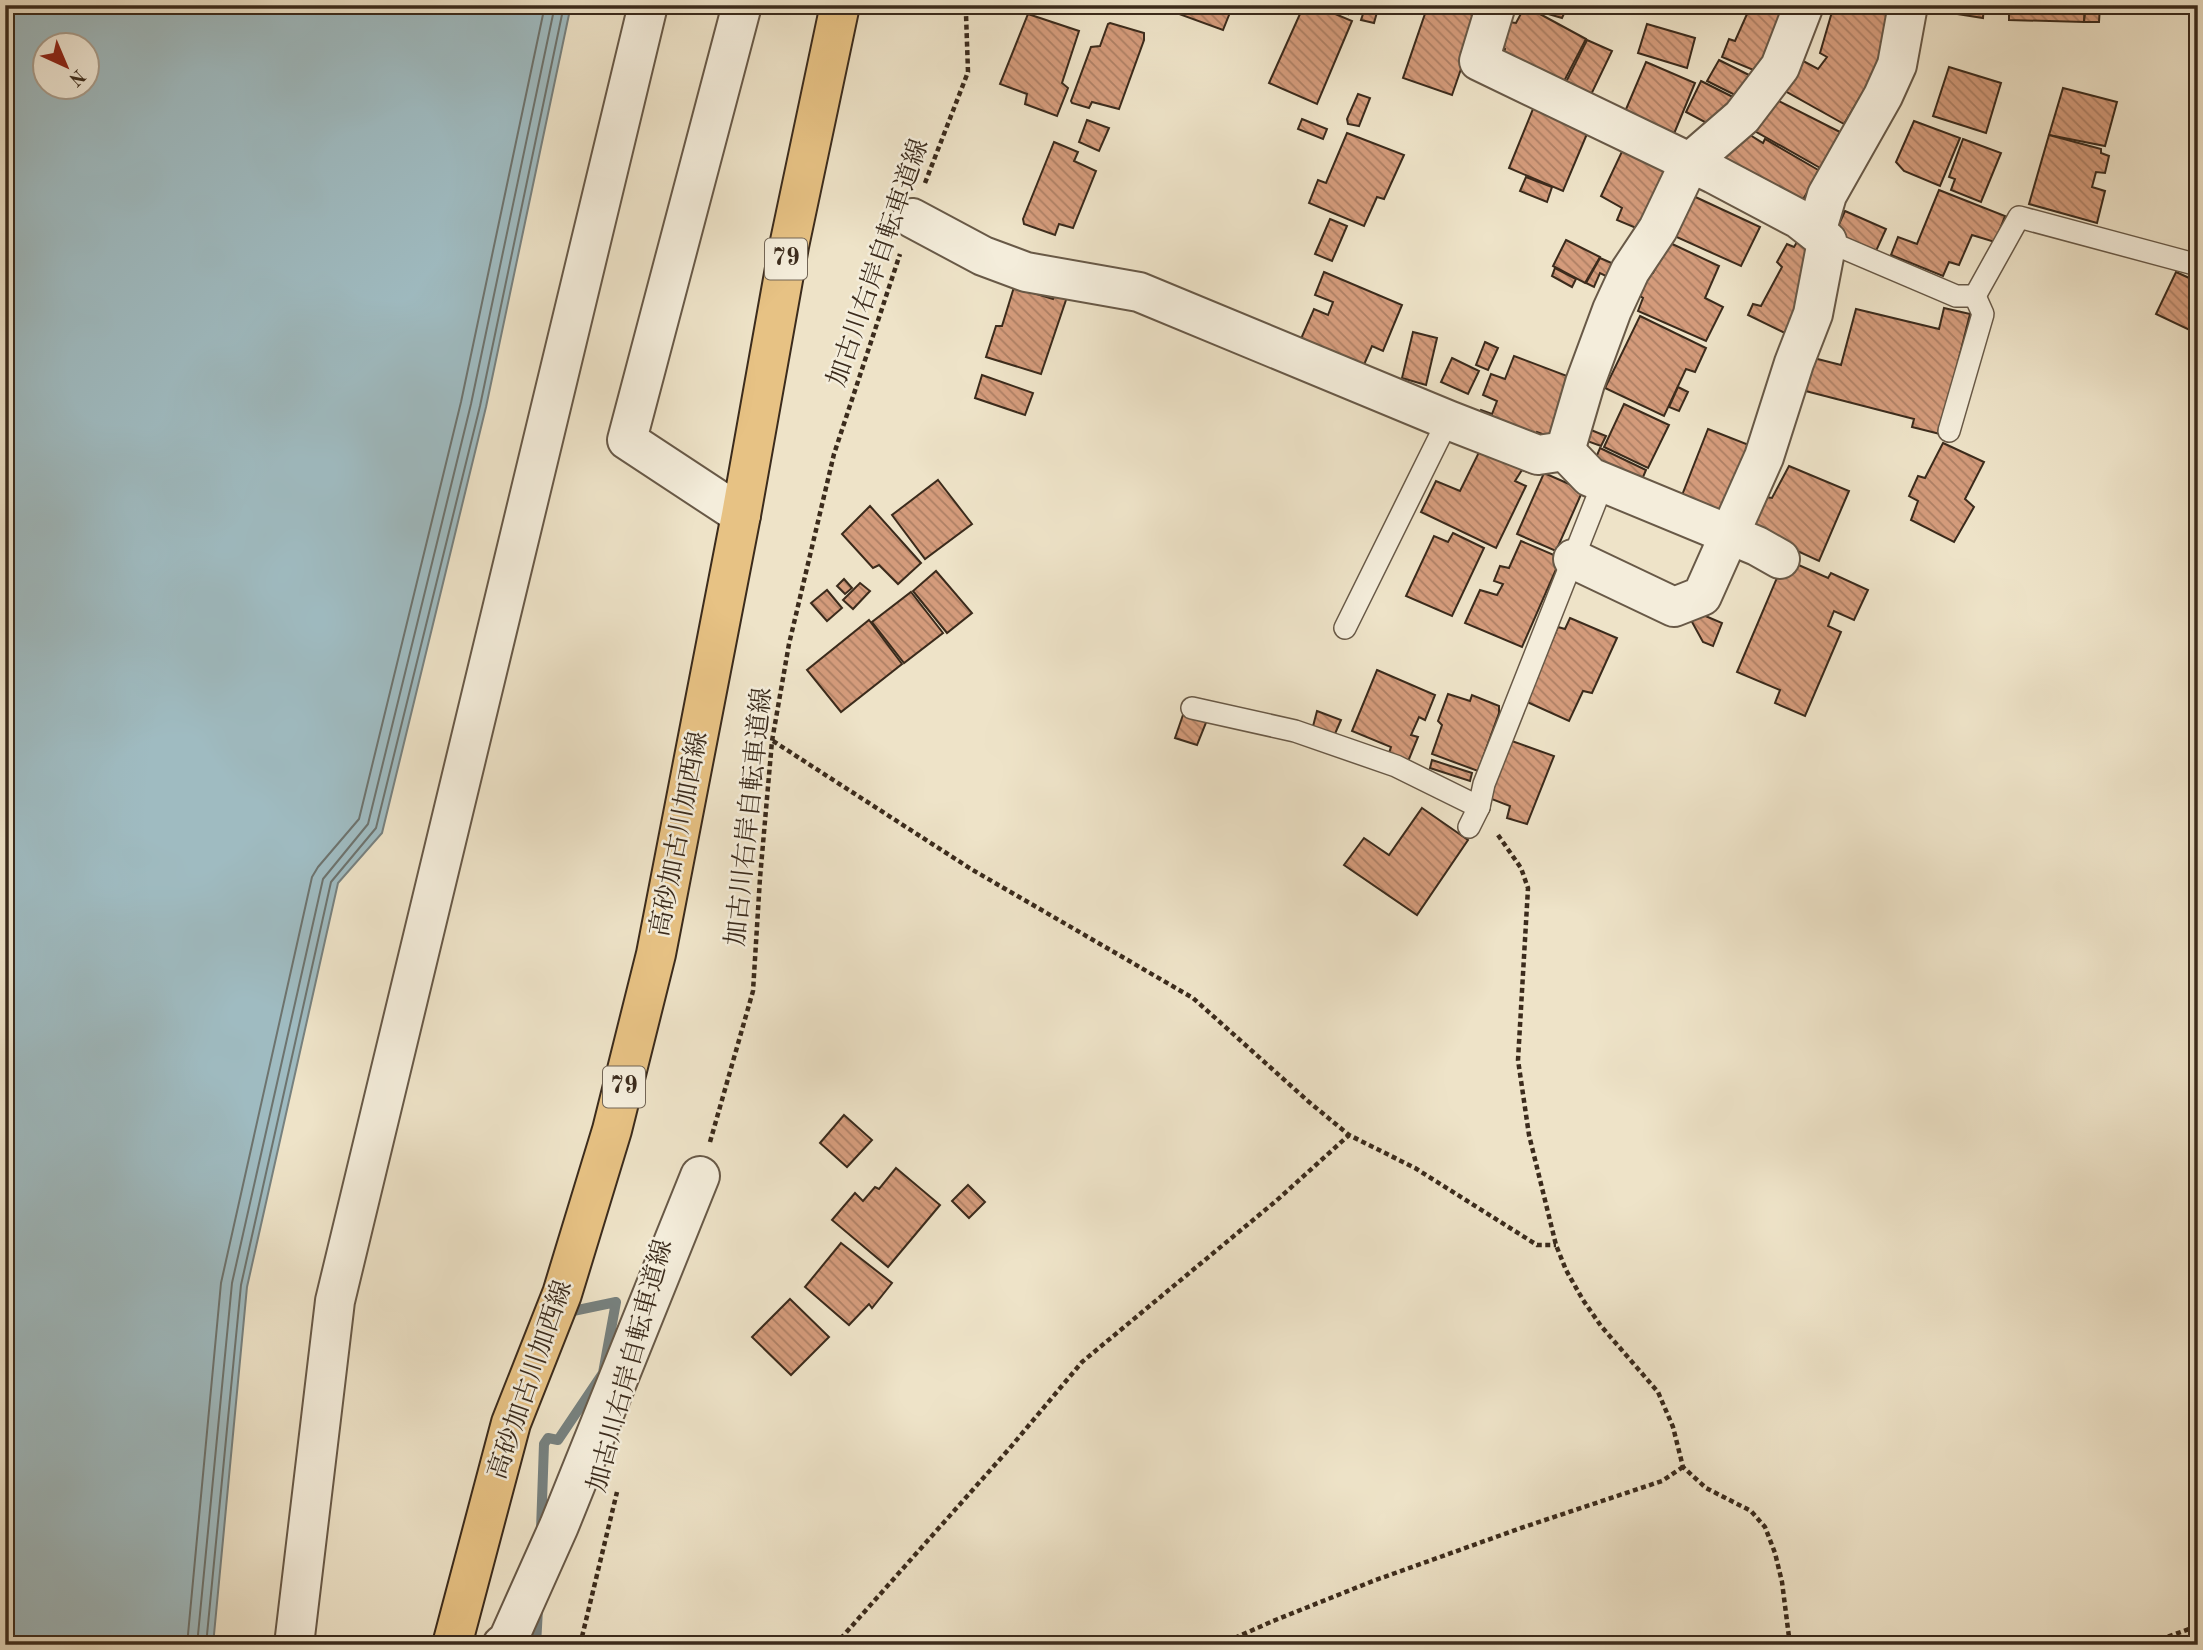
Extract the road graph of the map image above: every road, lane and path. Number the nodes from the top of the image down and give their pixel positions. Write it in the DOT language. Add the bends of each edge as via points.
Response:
graph roads {
  1 [pos="648,5"];
  2 [pos="742,5"];
  3 [pos="840,5"];
  4 [pos="954,5"];
  5 [pos="1496,5"];
  6 [pos="1804,5"];
  7 [pos="1908,5"];
  8 [pos="1690,162"];
  9 [pos="912,218"];
  10 [pos="1821,237"];
  11 [pos="2198,265"];
  12 [pos="1975,296"];
  13 [pos="1448,420"];
  14 [pos="1948,431"];
  15 [pos="1565,451"];
  16 [pos="1603,483"];
  17 [pos="741,515"];
  18 [pos="1730,535"];
  19 [pos="1573,559"];
  20 [pos="1780,559"];
  21 [pos="1345,628"];
  22 [pos="1192,708"];
  23 [pos="772,741"];
  24 [pos="1479,807"];
  25 [pos="1469,827"];
  26 [pos="1349,1135"];
  27 [pos="701,1176"];
  28 [pos="1556,1245"];
  29 [pos="1683,1467"];
  30 [pos="618,1488"];
  31 [pos="2198,1626"];
  32 [pos="294,1645"];
  33 [pos="452,1645"];
  34 [pos="502,1645"];
  35 [pos="580,1645"];
  36 [pos="835,1645"];
  37 [pos="1219,1645"];
  38 [pos="1790,1645"];
  39 [pos="2144,1645"];
  1 -- 32 [label="street" via="335,1301"];
  2 -- 17 [label="street" via="627,440"];
  3 -- 17 [label="main road, 高砂加古川加西線 / 79" via="789,246"];
  4 -- 9 [label="path, 加古川右岸自転車道線" via="966,14 968,72"];
  5 -- 8 [label="street" via="1479,61"];
  6 -- 8 [label="street" via="1780,67 1742,117"];
  7 -- 10 [label="street" via="1897,65 1827,195"];
  8 -- 10 [label="street" via="1799,219"];
  8 -- 15 [label="street" via="1612,310"];
  9 -- 13 [label="street" via="983,256 1026,272 1139,292"];
  9 -- 23 [label="path, 加古川右岸自転車道線" via="834,454 789,644"];
  10 -- 12 [label="lane" via="1956,296"];
  10 -- 18 [label="street" via="1813,314 1764,457"];
  11 -- 12 [label="lane" via="2019,217"];
  12 -- 14 [label="lane" via="1983,314"];
  13 -- 15 [label="street" via="1538,455"];
  13 -- 21 [label="lane"];
  15 -- 16 [label="street" via="1590,477"];
  16 -- 18 [label="street"];
  16 -- 19 [label="lane"];
  17 -- 33 [label="main road, 高砂加古川加西線 / 79" via="656,954 628,1073 562,1294 511,1423"];
  18 -- 19 [label="street" via="1702,596 1674,607"];
  18 -- 20 [label="street"];
  19 -- 24 [label="lane"];
  22 -- 24 [label="lane" via="1295,731 1395,765"];
  23 -- 26 [label="path" via="971,869 1193,998"];
  23 -- 27 [label="path, 加古川右岸自転車道線" via="753,991"];
  24 -- 25 [label="lane"];
  24 -- 28 [label="path" via="1521,868 1528,888 1518,1060"];
  26 -- 28 [label="path" via="1415,1168 1537,1245"];
  26 -- 36 [label="path" via="1082,1362"];
  27 -- 34 [label="street" via="559,1526"];
  28 -- 29 [label="path" via="1589,1309 1658,1392"];
  29 -- 37 [label="path" via="1662,1482 1373,1581"];
  29 -- 38 [label="path" via="1706,1488 1751,1511 1765,1527 1780,1573"];
  30 -- 35 [label="path, 加古川右岸自転車道線"];
  31 -- 39 [label="path"];
}
